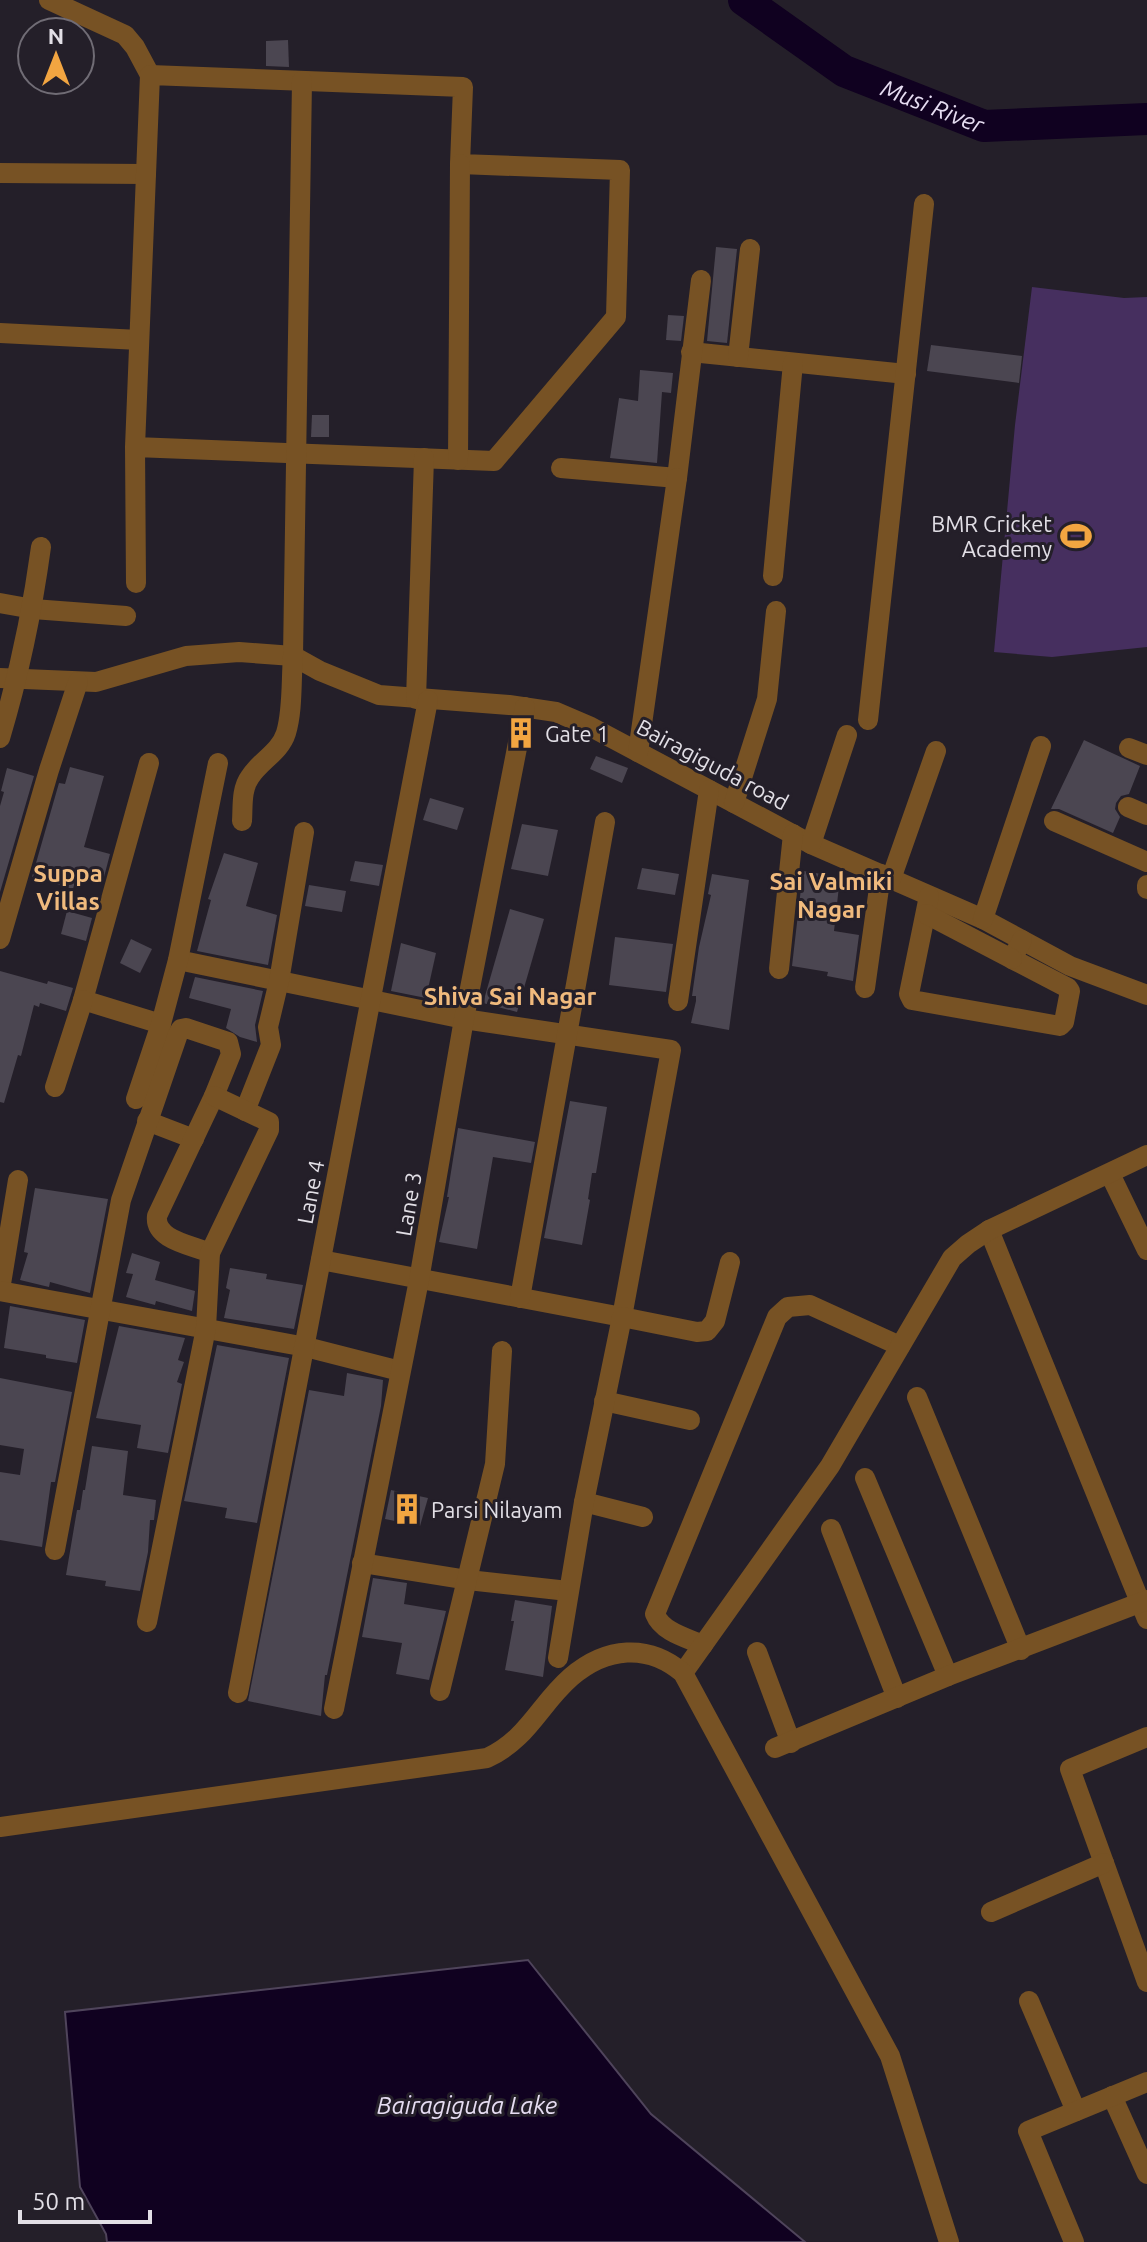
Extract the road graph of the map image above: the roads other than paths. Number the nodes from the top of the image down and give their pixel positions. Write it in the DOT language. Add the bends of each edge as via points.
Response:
graph roads {
  1 [pos="49,0"];
  2 [pos="150,75"];
  3 [pos="302,81"];
  4 [pos="460,164"];
  5 [pos="0,173"];
  6 [pos="146,174"];
  7 [pos="924,204"];
  8 [pos="750,249"];
  9 [pos="701,280"];
  10 [pos="0,333"];
  11 [pos="139,340"];
  12 [pos="691,352"];
  13 [pos="738,357"];
  14 [pos="793,363"];
  15 [pos="906,374"];
  16 [pos="135,447"];
  17 [pos="296,453"];
  18 [pos="424,458"];
  19 [pos="458,460"];
  20 [pos="561,468"];
  21 [pos="677,478"];
  22 [pos="41,547"];
  23 [pos="773,576"];
  24 [pos="136,583"];
  25 [pos="0,603"];
  26 [pos="33,609"];
  27 [pos="776,611"];
  28 [pos="126,616"];
  29 [pos="293,656"];
  30 [pos="9,679"];
  31 [pos="78,682"];
  32 [pos="422,700"];
  33 [pos="525,707"];
  34 [pos="868,720"];
  35 [pos="847,735"];
  36 [pos="0,738"];
  37 [pos="1041,746"];
  38 [pos="936,751"];
  39 [pos="638,752"];
  40 [pos="149,763"];
  41 [pos="218,763"];
  42 [pos="709,790"];
  43 [pos="734,803"];
  44 [pos="242,821"];
  45 [pos="1054,821"];
  46 [pos="605,822"];
  47 [pos="304,832"];
  48 [pos="802,839"];
  49 [pos="1147,862"];
  50 [pos="886,877"];
  51 [pos="928,905"];
  52 [pos="983,919"];
  53 [pos="0,939"];
  54 [pos="1022,940"];
  55 [pos="1012,959"];
  56 [pos="178,960"];
  57 [pos="779,969"];
  58 [pos="279,981"];
  59 [pos="865,988"];
  60 [pos="1146,993"];
  61 [pos="83,1000"];
  62 [pos="371,1000"];
  63 [pos="678,1001"];
  64 [pos="464,1019"];
  65 [pos="161,1024"];
  66 [pos="567,1034"];
  67 [pos="55,1087"];
  68 [pos="214,1096"];
  69 [pos="136,1099"];
  70 [pos="245,1111"];
  71 [pos="147,1121"];
  72 [pos="194,1139"];
  73 [pos="1147,1155"];
  74 [pos="1110,1174"];
  75 [pos="18,1180"];
  76 [pos="989,1230"];
  77 [pos="1147,1250"];
  78 [pos="210,1253"];
  79 [pos="321,1260"];
  80 [pos="730,1262"];
  81 [pos="419,1280"];
  82 [pos="0,1290"];
  83 [pos="520,1298"];
  84 [pos="102,1309"];
  85 [pos="622,1317"];
  86 [pos="206,1328"];
  87 [pos="900,1346"];
  88 [pos="306,1347"];
  89 [pos="502,1351"];
  90 [pos="400,1371"];
  91 [pos="917,1397"];
  92 [pos="604,1401"];
  93 [pos="690,1420"];
  94 [pos="865,1478"];
  95 [pos="584,1502"];
  96 [pos="643,1517"];
  97 [pos="831,1529"];
  98 [pos="55,1550"];
  99 [pos="362,1563"];
  100 [pos="468,1580"];
  101 [pos="568,1591"];
  102 [pos="1145,1607"];
  103 [pos="147,1622"];
  104 [pos="703,1645"];
  105 [pos="1021,1650"];
  106 [pos="757,1652"];
  107 [pos="558,1658"];
  108 [pos="683,1673"];
  109 [pos="948,1676"];
  110 [pos="440,1691"];
  111 [pos="238,1693"];
  112 [pos="897,1698"];
  113 [pos="334,1709"];
  114 [pos="1147,1737"];
  115 [pos="0,1827"];
  116 [pos="1104,1863"];
  117 [pos="991,1912"];
  118 [pos="1147,1982"];
  119 [pos="1029,2001"];
  120 [pos="1147,2082"];
  121 [pos="1112,2096"];
  122 [pos="1076,2111"];
  123 [pos="1147,2174"];
  124 [pos="949,2242"];
  125 [pos="1074,2242"];
  1 -- 2 [label="street" via="125,35"];
  2 -- 3 [label="street"];
  2 -- 6 [label="street"];
  3 -- 4 [label="street" via="463,87"];
  3 -- 17 [label="street"];
  4 -- 19 [label="street"];
  4 -- 19 [label="street" via="620,170 616,317 494,461"];
  5 -- 6 [label="street"];
  6 -- 11 [label="street"];
  7 -- 15 [label="street"];
  8 -- 13 [label="street"];
  9 -- 12 [label="street"];
  10 -- 11 [label="street"];
  11 -- 16 [label="street"];
  12 -- 13 [label="street"];
  12 -- 21 [label="street"];
  13 -- 14 [label="street"];
  14 -- 15 [label="street"];
  14 -- 23 [label="street"];
  15 -- 34 [label="street"];
  16 -- 17 [label="street"];
  16 -- 24 [label="street"];
  17 -- 18 [label="street"];
  17 -- 29 [label="street"];
  18 -- 19 [label="street"];
  18 -- 32 [label="street, Lane 4"];
  20 -- 21 [label="street"];
  21 -- 39 [label="street"];
  22 -- 26 [label="street"];
  25 -- 26 [label="street"];
  26 -- 28 [label="street"];
  26 -- 30 [label="street"];
  27 -- 43 [label="street" via="767,699"];
  29 -- 31 [label="street, Bairagiguda road" via="186,656 96,682"];
  29 -- 32 [label="street, Bairagiguda road" via="379,695"];
  29 -- 44 [label="street" via="286,735 249,777"];
  30 -- 31 [label="street, Bairagiguda road"];
  30 -- 36 [label="street"];
  31 -- 53 [label="street"];
  32 -- 33 [label="street, Bairagiguda road"];
  32 -- 62 [label="street, Lane 4"];
  33 -- 39 [label="street, Bairagiguda road" via="556,712"];
  33 -- 64 [label="street, Lane 3"];
  35 -- 48 [label="street"];
  37 -- 52 [label="street"];
  38 -- 50 [label="street"];
  39 -- 42 [label="street, Bairagiguda road"];
  40 -- 61 [label="street"];
  41 -- 56 [label="street"];
  42 -- 43 [label="street, Bairagiguda road"];
  42 -- 63 [label="street"];
  43 -- 48 [label="street, Bairagiguda road"];
  45 -- 49 [label="street"];
  46 -- 66 [label="street"];
  47 -- 58 [label="street"];
  48 -- 50 [label="street, Bairagiguda road"];
  48 -- 57 [label="street"];
  50 -- 51 [label="street, Bairagiguda road"];
  50 -- 59 [label="street"];
  51 -- 52 [label="street, Bairagiguda road"];
  51 -- 55 [label="street"];
  51 -- 55 [label="street" via="912,1000 1060,1026 1068,988"];
  52 -- 54 [label="street, Bairagiguda road"];
  54 -- 55 [label="street"];
  54 -- 60 [label="street, Bairagiguda road" via="1070,966"];
  56 -- 58 [label="street"];
  56 -- 65 [label="street"];
  58 -- 62 [label="street"];
  58 -- 70 [label="street" via="268,1027 271,1045"];
  61 -- 65 [label="street"];
  61 -- 67 [label="street"];
  62 -- 64 [label="street"];
  62 -- 79 [label="street, Lane 4"];
  64 -- 66 [label="street"];
  64 -- 81 [label="street, Lane 3"];
  65 -- 69 [label="street"];
  66 -- 83 [label="street"];
  66 -- 85 [label="street" via="671,1050"];
  68 -- 70 [label="street"];
  68 -- 71 [label="street" via="231,1047 181,1029"];
  68 -- 72 [label="street"];
  70 -- 78 [label="street" via="269,1122 269,1130"];
  71 -- 72 [label="street"];
  71 -- 84 [label="street" via="121,1200"];
  72 -- 78 [label="street" via="156,1225 161,1234"];
  73 -- 74 [label="street"];
  74 -- 76 [label="street"];
  74 -- 77 [label="street"];
  75 -- 82 [label="street"];
  76 -- 87 [label="street" via="952,1258"];
  76 -- 102 [label="street"];
  78 -- 86 [label="street"];
  79 -- 81 [label="street"];
  79 -- 88 [label="street, Lane 4"];
  80 -- 85 [label="street" via="715,1321 707,1331"];
  81 -- 83 [label="street"];
  81 -- 90 [label="street, Lane 3"];
  82 -- 84 [label="street"];
  83 -- 85 [label="street"];
  84 -- 86 [label="street"];
  84 -- 98 [label="street"];
  85 -- 92 [label="street"];
  86 -- 88 [label="street"];
  86 -- 103 [label="street"];
  87 -- 104 [label="street" via="830,1466"];
  87 -- 104 [label="street" via="810,1305 788,1307 777,1317 655,1614 658,1623"];
  88 -- 90 [label="street"];
  88 -- 111 [label="street, Lane 4"];
  89 -- 100 [label="street" via="495,1464"];
  90 -- 99 [label="street, Lane 3"];
  91 -- 105 [label="street"];
  92 -- 93 [label="street"];
  92 -- 95 [label="street"];
  94 -- 109 [label="street"];
  95 -- 96 [label="street"];
  95 -- 101 [label="street"];
  97 -- 112 [label="street"];
  99 -- 100 [label="street"];
  99 -- 113 [label="street, Lane 3"];
  100 -- 101 [label="street"];
  100 -- 110 [label="street"];
  101 -- 107 [label="street"];
  102 -- 105 [label="street"];
  104 -- 108 [label="street"];
  105 -- 109 [label="street"];
  106 -- 112 [label="street" via="783,1745"];
  108 -- 115 [label="street" via="666,1659 644,1653 618,1653 592,1663 571,1677 522,1736 487,1758"];
  108 -- 124 [label="street" via="890,2056"];
  109 -- 112 [label="street"];
  114 -- 116 [label="street" via="1070,1769"];
  116 -- 117 [label="street"];
  116 -- 118 [label="street"];
  119 -- 122 [label="street"];
  120 -- 121 [label="street"];
  121 -- 122 [label="street"];
  121 -- 123 [label="street"];
  122 -- 125 [label="street" via="1028,2131"];
}
